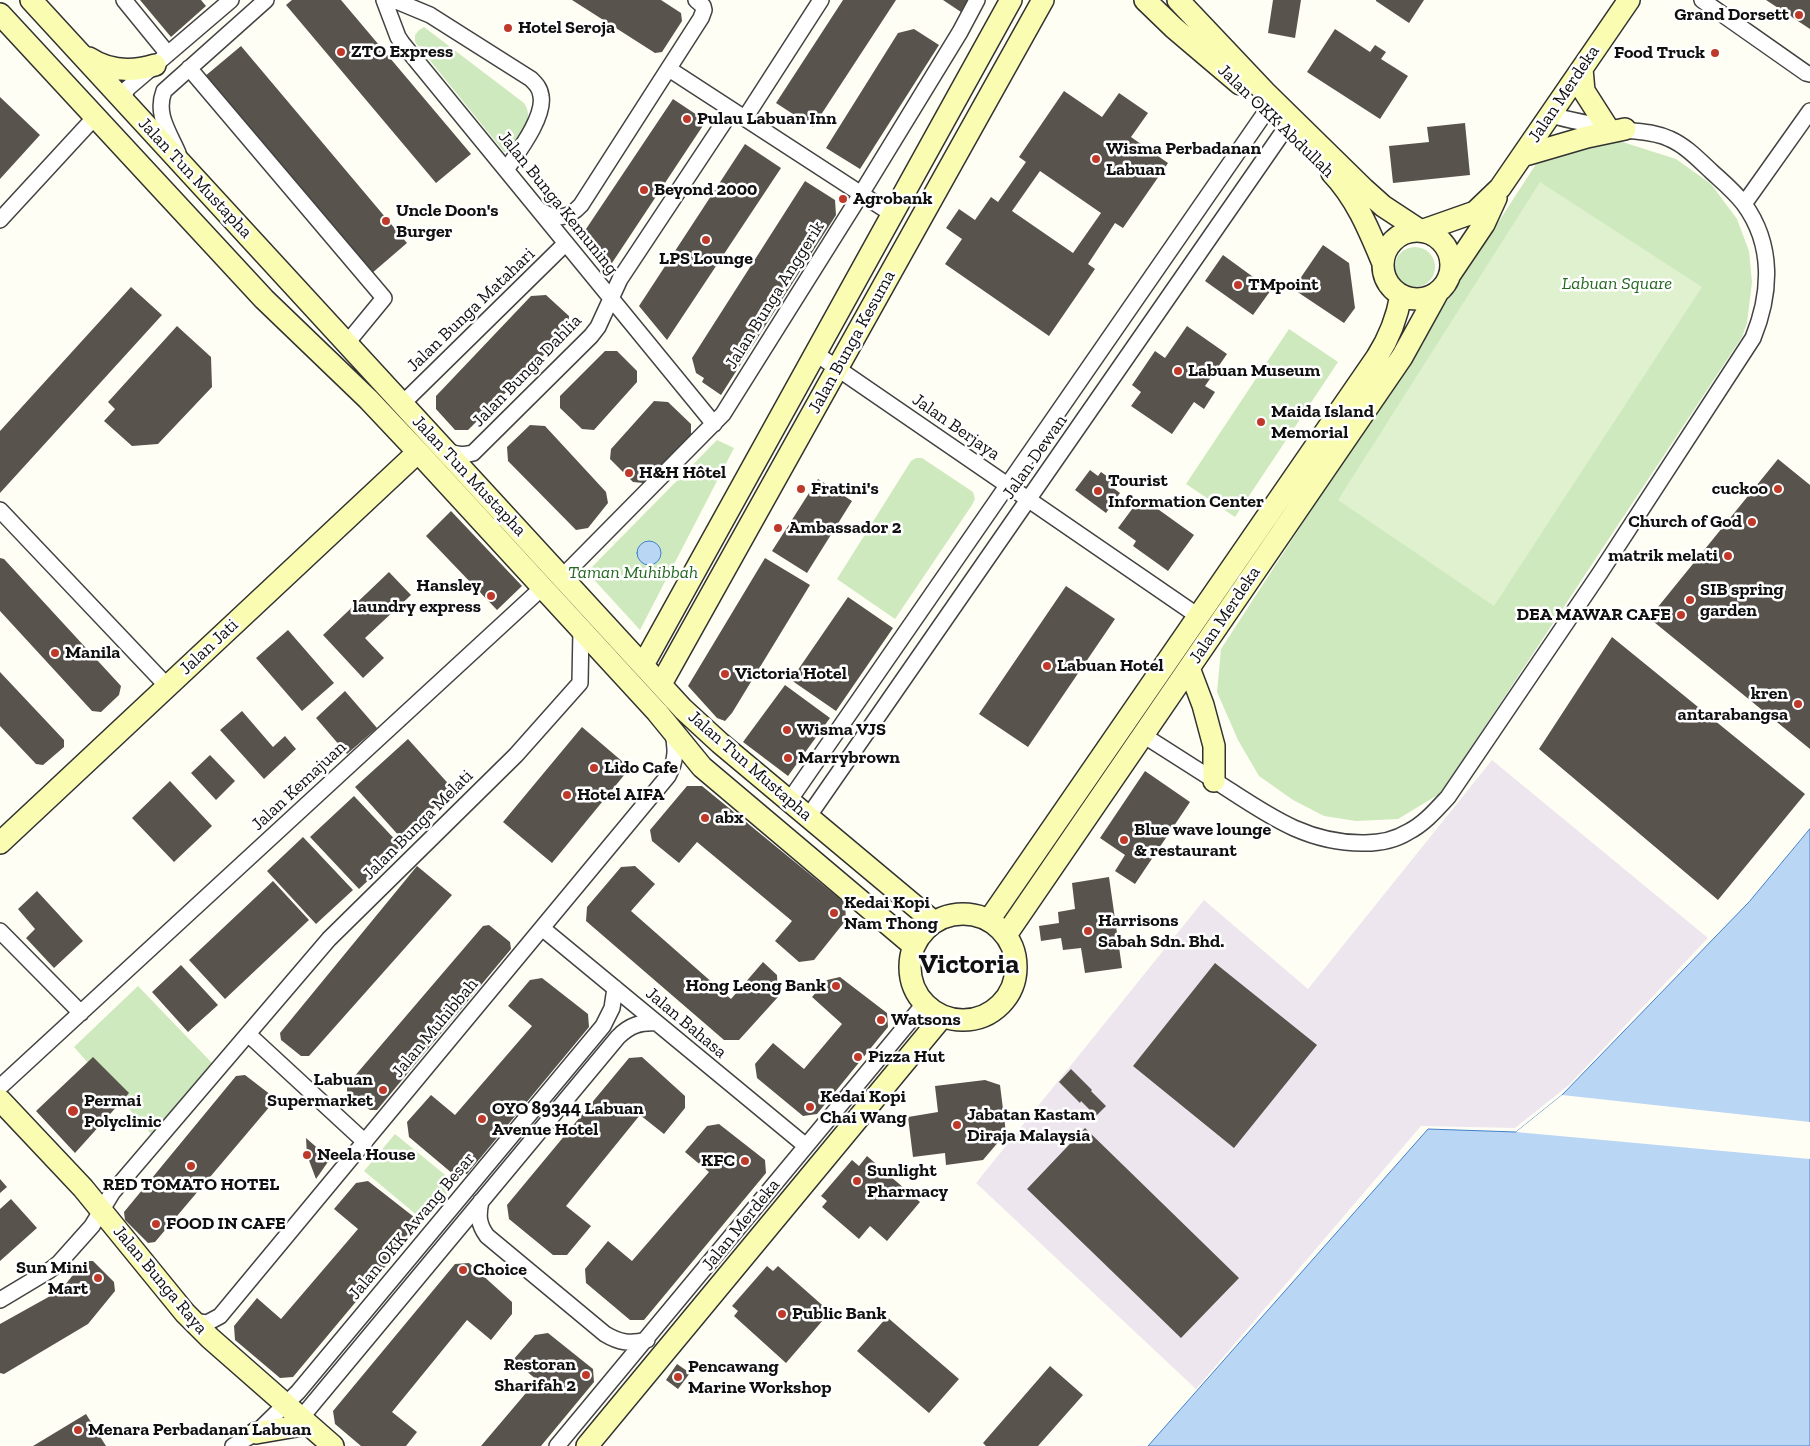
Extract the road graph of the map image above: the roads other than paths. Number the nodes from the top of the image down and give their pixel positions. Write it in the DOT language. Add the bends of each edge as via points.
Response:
graph roads {
  1 [pos="31,0"];
  2 [pos="124,0"];
  3 [pos="232,0"];
  4 [pos="266,0"];
  5 [pos="384,0"];
  6 [pos="394,0"];
  7 [pos="821,0"];
  8 [pos="977,0"];
  9 [pos="1011,0"];
  10 [pos="1044,0"];
  11 [pos="1145,0"];
  12 [pos="1178,0"];
  13 [pos="1629,0"];
  14 [pos="1702,0"];
  15 [pos="699,1"];
  16 [pos="0,14"];
  17 [pos="73,45"];
  18 [pos="161,60"];
  19 [pos="189,68"];
  20 [pos="669,69"];
  21 [pos="1582,69"];
  22 [pos="1810,74"];
  23 [pos="122,98"];
  24 [pos="732,110"];
  25 [pos="1267,110"];
  26 [pos="1810,111"];
  27 [pos="1551,115"];
  28 [pos="95,117"];
  29 [pos="745,118"];
  30 [pos="1289,124"];
  31 [pos="1616,128"];
  32 [pos="1522,156"];
  33 [pos="140,166"];
  34 [pos="184,167"];
  35 [pos="506,170"];
  36 [pos="1500,188"];
  37 [pos="861,194"];
  38 [pos="1744,204"];
  39 [pos="540,211"];
  40 [pos="892,214"];
  41 [pos="0,220"];
  42 [pos="1421,231"];
  43 [pos="566,243"];
  44 [pos="1382,261"];
  45 [pos="1443,285"];
  46 [pos="1401,296"];
  47 [pos="611,298"];
  48 [pos="347,343"];
  49 [pos="815,353"];
  50 [pos="838,368"];
  51 [pos="403,403"];
  52 [pos="714,424"];
  53 [pos="445,450"];
  54 [pos="418,452"];
  55 [pos="1007,485"];
  56 [pos="1028,500"];
  57 [pos="0,510"];
  58 [pos="562,577"];
  59 [pos="543,587"];
  60 [pos="1198,616"];
  61 [pos="581,629"];
  62 [pos="643,666"];
  63 [pos="1189,668"];
  64 [pos="661,684"];
  65 [pos="167,686"];
  66 [pos="858,701"];
  67 [pos="879,714"];
  68 [pos="672,730"];
  69 [pos="1143,735"];
  70 [pos="1214,781"];
  71 [pos="789,801"];
  72 [pos="808,817"];
  73 [pos="0,843"];
  74 [pos="988,920"];
  75 [pos="934,922"];
  76 [pos="542,928"];
  77 [pos="0,931"];
  78 [pos="1006,935"];
  79 [pos="914,946"];
  80 [pos="615,988"];
  81 [pos="924,1004"];
  82 [pos="81,1013"];
  83 [pos="942,1017"];
  84 [pos="657,1023"];
  85 [pos="248,1034"];
  86 [pos="0,1087"];
  87 [pos="0,1100"];
  88 [pos="365,1142"];
  89 [pos="806,1146"];
  90 [pos="481,1201"];
  91 [pos="102,1210"];
  92 [pos="0,1300"];
  93 [pos="192,1321"];
  94 [pos="647,1340"];
  95 [pos="298,1416"];
  96 [pos="256,1433"];
  97 [pos="233,1446"];
  98 [pos="333,1446"];
  99 [pos="557,1446"];
  100 [pos="587,1446"];
  1 -- 17 [label="main road, Jalan Tun Mustapha"];
  2 -- 18 [label="street"];
  3 -- 18 [label="street"];
  4 -- 19 [label="street"];
  5 -- 35 [label="street, Jalan Bunga Kemuning" via="402,43"];
  6 -- 35 [label="street" via="430,15 538,87 542,97 538,118"];
  7 -- 29 [label="street"];
  8 -- 37 [label="street, Jalan Bunga Anggerik"];
  9 -- 40 [label="main road, Jalan Bunga Kesuma"];
  10 -- 50 [label="main road, Jalan Bunga Kesuma"];
  11 -- 25 [label="main road, Jalan OKK Abdullah"];
  12 -- 30 [label="main road, Jalan OKK Abdullah" via="1265,92"];
  13 -- 21 [label="main road, Jalan Merdeka"];
  14 -- 22 [label="street"];
  15 -- 20 [label="street" via="704,14"];
  16 -- 28 [label="main road, Jalan Tun Mustapha"];
  17 -- 18 [label="main road" via="95,62 123,70 138,70"];
  17 -- 23 [label="main road, Jalan Tun Mustapha"];
  18 -- 23 [label="street" via="128,88"];
  19 -- 34 [label="street" via="164,91 160,108"];
  19 -- 48 [label="street" via="384,298"];
  20 -- 24 [label="street"];
  20 -- 39 [label="street" via="581,205 566,217 558,218"];
  21 -- 27 [label="main road, Jalan Merdeka"];
  21 -- 31 [label="main road" via="1584,91"];
  23 -- 33 [label="main road" via="116,112 117,120"];
  23 -- 34 [label="main road, Jalan Tun Mustapha"];
  24 -- 29 [label="street"];
  24 -- 47 [label="street, Jalan Bunga Dahlia" via="620,279"];
  25 -- 30 [label="main road, Jalan OKK Abdullah"];
  25 -- 55 [label="street, Jalan Dewan"];
  26 -- 38 [label="street"];
  27 -- 31 [label="street"];
  27 -- 32 [label="main road, Jalan Merdeka"];
  28 -- 33 [label="main road, Jalan Tun Mustapha"];
  28 -- 41 [label="street"];
  29 -- 37 [label="street"];
  30 -- 42 [label="main road, Jalan OKK Abdullah" via="1383,206"];
  30 -- 44 [label="main road, Jalan OKK Abdullah" via="1346,190"];
  30 -- 56 [label="street, Jalan Dewan"];
  31 -- 32 [label="main road"];
  31 -- 38 [label="street" via="1670,138 1702,162"];
  32 -- 36 [label="main road, Jalan Merdeka"];
  33 -- 54 [label="main road, Jalan Tun Mustapha" via="264,299"];
  34 -- 48 [label="main road, Jalan Tun Mustapha"];
  35 -- 39 [label="street, Jalan Bunga Kemuning"];
  36 -- 42 [label="main road, Jalan Merdeka" via="1474,212"];
  36 -- 45 [label="main road, Jalan Merdeka" via="1488,218"];
  37 -- 40 [label="street"];
  37 -- 52 [label="street, Jalan Bunga Anggerik"];
  38 -- 70 [label="street" via="1764,244 1768,276 1766,300 1753,338 1600,573 1448,797 1408,833 1380,842 1351,843 1299,832"];
  39 -- 43 [label="street, Jalan Bunga Kemuning"];
  40 -- 49 [label="main road, Jalan Bunga Kesuma"];
  42 -- 44 [label="main road" via="1405,233 1391,242"];
  42 -- 45 [label="main road" via="1432,234 1446,248 1450,268"];
  43 -- 47 [label="street, Jalan Bunga Kemuning"];
  43 -- 51 [label="street, Jalan Bunga Matahari"];
  44 -- 46 [label="main road" via="1386,281"];
  45 -- 46 [label="main road" via="1430,296 1420,299"];
  45 -- 63 [label="main road, Jalan Merdeka" via="1402,357"];
  46 -- 60 [label="main road, Jalan Merdeka" via="1398,312 1378,357"];
  47 -- 52 [label="street, Jalan Bunga Kemuning"];
  47 -- 53 [label="street, Jalan Bunga Dahlia" via="591,336 479,448 465,455"];
  48 -- 51 [label="main road, Jalan Tun Mustapha"];
  49 -- 50 [label="street, Jalan Berjaya"];
  49 -- 62 [label="main road, Jalan Bunga Kesuma"];
  50 -- 55 [label="street, Jalan Berjaya"];
  50 -- 64 [label="main road, Jalan Bunga Kesuma"];
  51 -- 53 [label="main road, Jalan Tun Mustapha"];
  52 -- 58 [label="street, Jalan Bunga Anggerik"];
  53 -- 58 [label="main road, Jalan Tun Mustapha"];
  54 -- 59 [label="main road, Jalan Tun Mustapha"];
  54 -- 65 [label="main road, Jalan Jati"];
  55 -- 56 [label="street, Jalan Berjaya"];
  55 -- 66 [label="street, Jalan Dewan"];
  56 -- 60 [label="street, Jalan Berjaya"];
  56 -- 67 [label="street, Jalan Dewan"];
  57 -- 65 [label="street"];
  58 -- 62 [label="main road, Jalan Tun Mustapha"];
  59 -- 61 [label="main road, Jalan Tun Mustapha"];
  59 -- 82 [label="street, Jalan Kemajuan"];
  60 -- 74 [label="main road, Jalan Merdeka"];
  61 -- 68 [label="main road, Jalan Tun Mustapha"];
  61 -- 85 [label="street, Jalan Bunga Melati" via="580,683 516,755 329,939"];
  62 -- 64 [label="main road, Jalan Tun Mustapha"];
  63 -- 69 [label="main road, Jalan Merdeka"];
  63 -- 70 [label="main road" via="1214,746"];
  64 -- 71 [label="main road, Jalan Tun Mustapha" via="720,743"];
  65 -- 73 [label="main road, Jalan Jati"];
  66 -- 67 [label="street"];
  66 -- 71 [label="street, Jalan Dewan"];
  67 -- 72 [label="street, Jalan Dewan"];
  68 -- 76 [label="street, Jalan Muhibbah" via="676,755 668,776"];
  68 -- 79 [label="main road, Jalan Tun Mustapha" via="710,775"];
  69 -- 70 [label="street"];
  69 -- 78 [label="main road, Jalan Merdeka"];
  71 -- 72 [label="main road, Jalan Tun Mustapha"];
  72 -- 75 [label="main road, Jalan Tun Mustapha"];
  74 -- 75 [label="main road" via="961,914"];
  74 -- 78 [label="main road"];
  75 -- 79 [label="main road"];
  76 -- 80 [label="street, Jalan Bahasa"];
  76 -- 88 [label="street, Jalan Muhibbah"];
  77 -- 82 [label="street"];
  78 -- 83 [label="main road" via="1014,950 1017,968 1014,985 1006,1000 977,1020"];
  79 -- 81 [label="main road" via="910,976 915,992"];
  80 -- 84 [label="street, Jalan Bahasa"];
  80 -- 95 [label="street, Jalan OKK Awang Besar" via="612,1008 603,1026"];
  81 -- 83 [label="main road"];
  81 -- 89 [label="street, Jalan Merdeka"];
  82 -- 86 [label="street, Jalan Kemajuan"];
  83 -- 100 [label="main road, Jalan Merdeka"];
  84 -- 89 [label="street, Jalan Bahasa"];
  84 -- 90 [label="street, Jalan OKK Awang Besar" via="636,1024 618,1036"];
  85 -- 88 [label="street"];
  85 -- 91 [label="street, Jalan Bunga Melati" via="112,1193"];
  87 -- 91 [label="main road, Jalan Bunga Raya"];
  88 -- 93 [label="street, Jalan Muhibbah" via="220,1316 207,1323"];
  89 -- 94 [label="street, Jalan Merdeka"];
  90 -- 94 [label="street" via="479,1221 487,1236 605,1334 625,1343"];
  90 -- 95 [label="street, Jalan OKK Awang Besar"];
  91 -- 92 [label="street, Jalan Bunga Melati" via="88,1232 55,1266"];
  91 -- 93 [label="main road, Jalan Bunga Raya"];
  93 -- 95 [label="main road, Jalan Bunga Raya"];
  94 -- 99 [label="street, Jalan Merdeka"];
  95 -- 96 [label="main road"];
  95 -- 96 [label="street, Jalan OKK Awang Besar"];
  95 -- 98 [label="main road, Jalan Bunga Raya"];
  96 -- 97 [label="street, Jalan OKK Awang Besar"];
}
